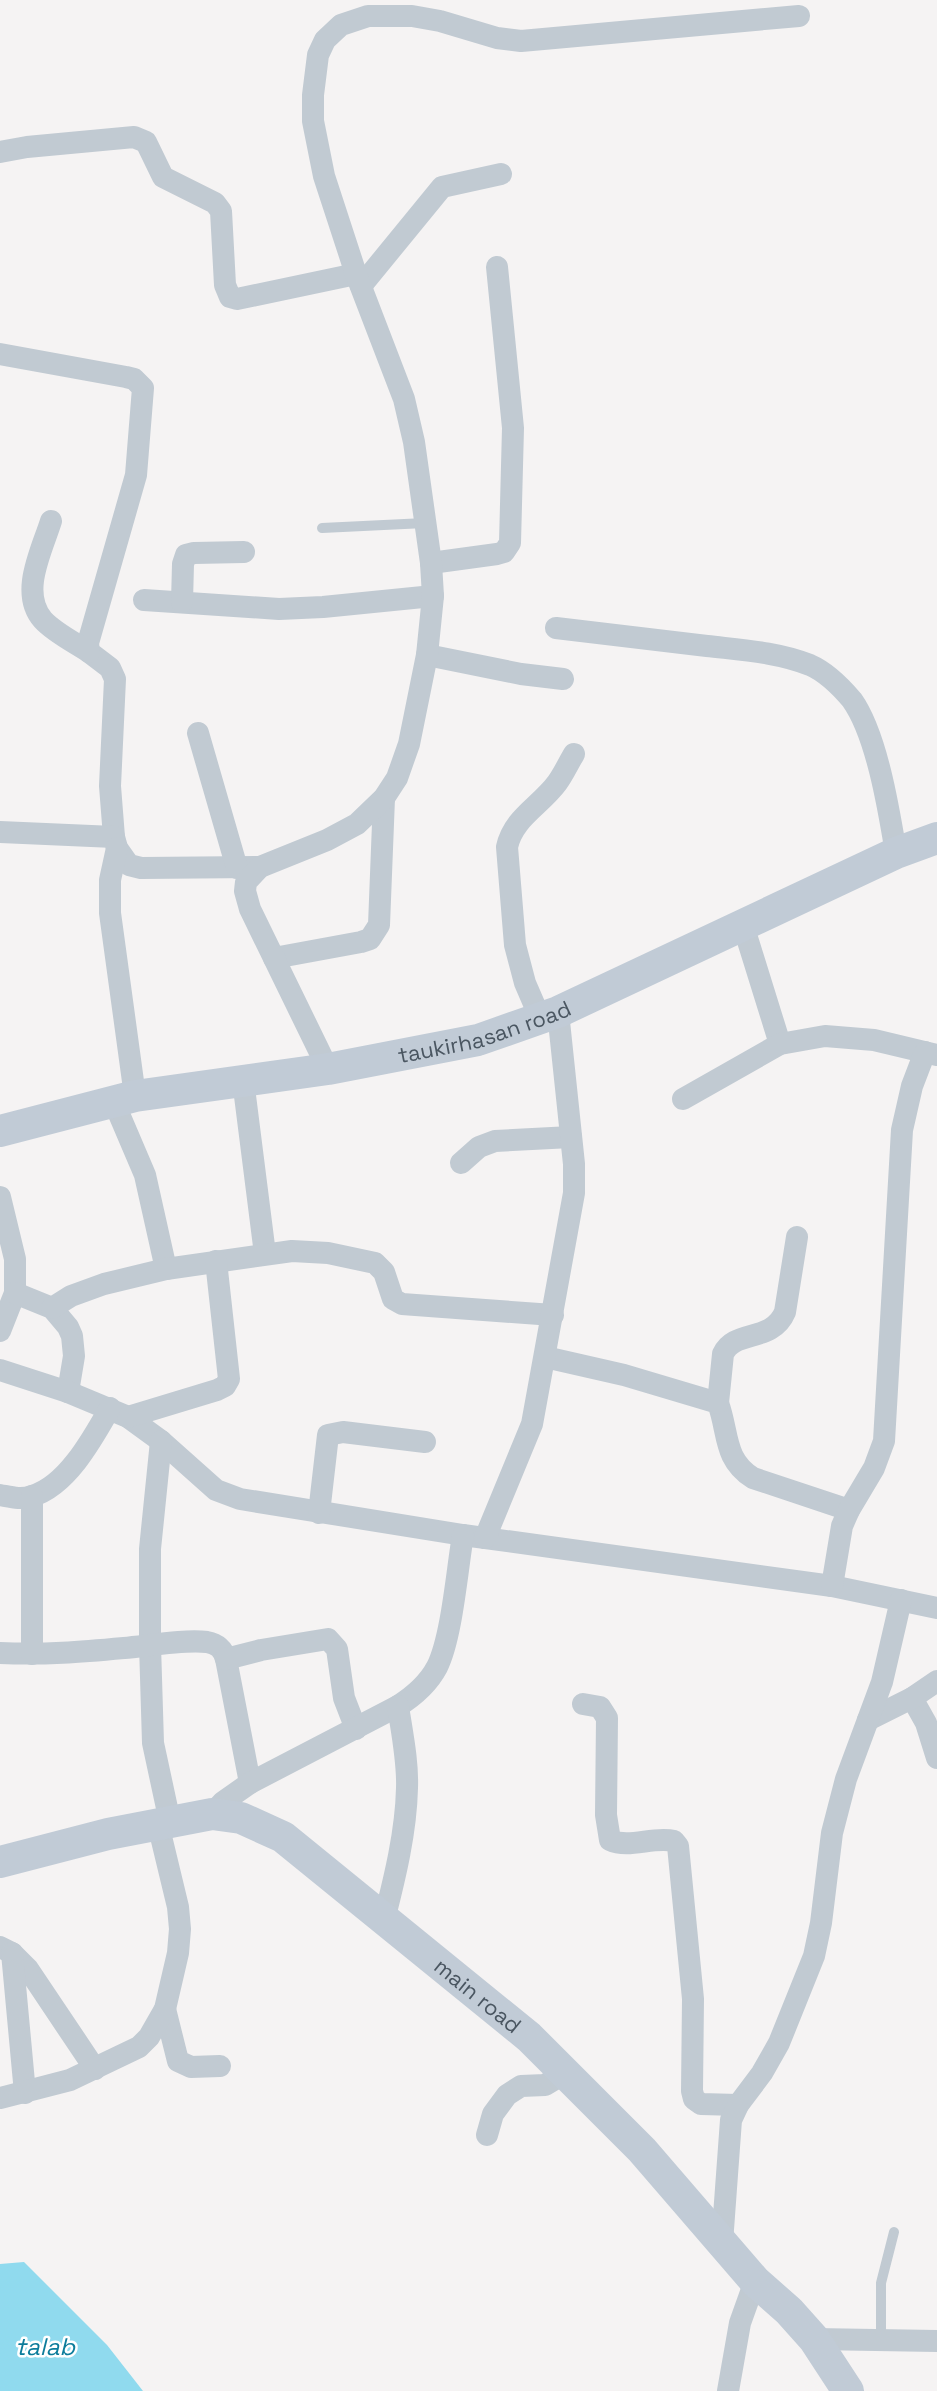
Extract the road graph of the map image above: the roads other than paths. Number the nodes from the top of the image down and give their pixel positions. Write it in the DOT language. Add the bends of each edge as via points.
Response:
graph roads {
  1 [pos="799,16"];
  2 [pos="0,152"];
  3 [pos="501,174"];
  4 [pos="497,267"];
  5 [pos="359,280"];
  6 [pos="0,354"];
  7 [pos="51,521"];
  8 [pos="425,523"];
  9 [pos="322,528"];
  10 [pos="244,552"];
  11 [pos="431,563"];
  12 [pos="433,596"];
  13 [pos="144,600"];
  14 [pos="182,602"];
  15 [pos="556,628"];
  16 [pos="89,652"];
  17 [pos="427,655"];
  18 [pos="563,679"];
  19 [pos="198,733"];
  20 [pos="574,754"];
  21 [pos="384,798"];
  22 [pos="0,832"];
  23 [pos="937,838"];
  24 [pos="115,842"];
  25 [pos="896,853"];
  26 [pos="260,867"];
  27 [pos="237,868"];
  28 [pos="743,925"];
  29 [pos="274,958"];
  30 [pos="550,1016"];
  31 [pos="780,1044"];
  32 [pos="931,1054"];
  33 [pos="327,1069"];
  34 [pos="243,1080"];
  35 [pos="124,1098"];
  36 [pos="683,1099"];
  37 [pos="0,1131"];
  38 [pos="571,1137"];
  39 [pos="461,1163"];
  40 [pos="0,1197"];
  41 [pos="797,1237"];
  42 [pos="265,1254"];
  43 [pos="216,1262"];
  44 [pos="166,1269"];
  45 [pos="15,1293"];
  46 [pos="52,1308"];
  47 [pos="553,1315"];
  48 [pos="0,1331"];
  49 [pos="545,1357"];
  50 [pos="0,1370"];
  51 [pos="68,1392"];
  52 [pos="718,1403"];
  53 [pos="119,1413"];
  54 [pos="161,1441"];
  55 [pos="425,1442"];
  56 [pos="0,1495"];
  57 [pos="32,1496"];
  58 [pos="849,1510"];
  59 [pos="320,1513"];
  60 [pos="463,1535"];
  61 [pos="485,1538"];
  62 [pos="832,1586"];
  63 [pos="901,1600"];
  64 [pos="937,1608"];
  65 [pos="150,1645"];
  66 [pos="0,1653"];
  67 [pos="32,1654"];
  68 [pos="226,1659"];
  69 [pos="937,1681"];
  70 [pos="912,1698"];
  71 [pos="584,1704"];
  72 [pos="398,1706"];
  73 [pos="868,1720"];
  74 [pos="356,1729"];
  75 [pos="937,1758"];
  76 [pos="250,1783"];
  77 [pos="212,1814"];
  78 [pos="164,1823"];
  79 [pos="0,1862"];
  80 [pos="384,1920"];
  81 [pos="6,1950"];
  82 [pos="165,2009"];
  83 [pos="220,2066"];
  84 [pos="95,2069"];
  85 [pos="565,2073"];
  86 [pos="25,2093"];
  87 [pos="0,2098"];
  88 [pos="738,2105"];
  89 [pos="487,2135"];
  90 [pos="894,2232"];
  91 [pos="722,2243"];
  92 [pos="755,2281"];
  93 [pos="814,2339"];
  94 [pos="881,2341"];
  95 [pos="937,2342"];
  96 [pos="728,2391"];
  97 [pos="848,2391"];
  1 -- 5 [label="street" via="521,41 412,16 368,16 341,25 325,40 318,55 314,121 324,176"];
  2 -- 5 [label="street" via="134,137 146,142 163,177 215,203 221,211 225,285 230,297"];
  3 -- 5 [label="street" via="442,188"];
  4 -- 11 [label="street" via="513,428 510,543 497,554"];
  5 -- 8 [label="street" via="404,399"];
  6 -- 16 [label="street" via="126,377 143,388 136,475 88,643"];
  7 -- 16 [label="street" via="33,581 34,607 47,624"];
  8 -- 9 [label="lane"];
  8 -- 11 [label="street"];
  10 -- 14 [label="street" via="186,555"];
  11 -- 12 [label="street"];
  12 -- 14 [label="street" via="279,609"];
  12 -- 17 [label="street"];
  13 -- 14 [label="street"];
  15 -- 25 [label="street" via="750,651 812,666 836,683 853,702 867,731 886,792"];
  16 -- 24 [label="street" via="110,668 115,679 110,786"];
  17 -- 18 [label="street"];
  17 -- 21 [label="street" via="409,744 397,778"];
  19 -- 27 [label="street"];
  20 -- 30 [label="street" via="556,784 517,824 507,847 515,945 525,983"];
  21 -- 26 [label="street" via="357,824"];
  21 -- 29 [label="street" via="379,925 370,939"];
  22 -- 24 [label="street"];
  23 -- 25 [label="main road, taukirhasan road"];
  24 -- 27 [label="street" via="129,865 141,868"];
  24 -- 35 [label="street" via="110,913"];
  25 -- 28 [label="main road, taukirhasan road"];
  26 -- 27 [label="street"];
  26 -- 29 [label="street" via="246,882 245,891"];
  28 -- 30 [label="main road, taukirhasan road"];
  28 -- 31 [label="street"];
  29 -- 33 [label="street"];
  30 -- 33 [label="main road, taukirhasan road" via="478,1040"];
  30 -- 38 [label="street"];
  31 -- 32 [label="street" via="825,1036 874,1040"];
  31 -- 36 [label="street"];
  32 -- 58 [label="street" via="912,1086 902,1130 884,1441 874,1468"];
  33 -- 34 [label="main road, taukirhasan road"];
  34 -- 35 [label="main road, taukirhasan road"];
  34 -- 42 [label="street"];
  35 -- 37 [label="main road, taukirhasan road"];
  35 -- 44 [label="street" via="124,1130 145,1175"];
  38 -- 39 [label="street" via="495,1141 479,1147"];
  38 -- 47 [label="street" via="574,1193"];
  40 -- 45 [label="street" via="15,1260"];
  41 -- 52 [label="street" via="785,1312 771,1330 726,1348"];
  42 -- 43 [label="street"];
  42 -- 47 [label="street" via="328,1253 375,1263 384,1272 393,1299 402,1304"];
  43 -- 44 [label="street"];
  43 -- 53 [label="street" via="229,1379 225,1386"];
  44 -- 46 [label="street" via="104,1284"];
  45 -- 46 [label="street"];
  45 -- 48 [label="street"];
  46 -- 51 [label="street" via="72,1336 74,1356"];
  47 -- 49 [label="street"];
  49 -- 52 [label="street"];
  49 -- 61 [label="street" via="532,1424"];
  50 -- 51 [label="street"];
  51 -- 53 [label="street"];
  52 -- 58 [label="street" via="727,1444 740,1470 753,1478"];
  53 -- 54 [label="street"];
  53 -- 57 [label="street" via="53,1486"];
  54 -- 59 [label="street" via="216,1490 240,1499"];
  54 -- 65 [label="street" via="150,1549"];
  55 -- 59 [label="street" via="343,1432 328,1435"];
  56 -- 57 [label="street"];
  57 -- 67 [label="street"];
  58 -- 62 [label="street" via="842,1526"];
  59 -- 60 [label="street"];
  60 -- 61 [label="street"];
  60 -- 72 [label="street" via="438,1665 428,1682"];
  61 -- 62 [label="street"];
  62 -- 63 [label="street"];
  63 -- 64 [label="street"];
  63 -- 73 [label="street" via="882,1682"];
  65 -- 67 [label="street"];
  65 -- 68 [label="street" via="205,1642 223,1650"];
  65 -- 78 [label="street" via="153,1743"];
  66 -- 67 [label="street"];
  68 -- 74 [label="street" via="328,1639 337,1648 344,1698"];
  68 -- 76 [label="street"];
  69 -- 70 [label="street"];
  70 -- 73 [label="street"];
  70 -- 75 [label="street" via="926,1723"];
  71 -- 88 [label="street" via="600,1707 607,1718 606,1815 610,1840 618,1844 664,1839 678,1846 693,2000 694,2099 701,2104"];
  72 -- 74 [label="street"];
  72 -- 80 [label="street" via="407,1788"];
  73 -- 88 [label="street" via="846,1779 832,1833 814,1956 779,2043"];
  74 -- 76 [label="street"];
  76 -- 77 [label="street"];
  77 -- 78 [label="main road, main road"];
  77 -- 80 [label="main road, main road" via="241,1818 283,1838"];
  78 -- 79 [label="main road, main road"];
  78 -- 82 [label="street" via="180,1929"];
  80 -- 85 [label="main road, main road" via="529,2037"];
  81 -- 84 [label="street" via="28,1969"];
  81 -- 86 [label="street"];
  82 -- 83 [label="street" via="178,2061 191,2067"];
  82 -- 84 [label="street" via="139,2047"];
  84 -- 86 [label="street"];
  85 -- 89 [label="street" via="545,2085 521,2086 507,2095 493,2114"];
  85 -- 91 [label="main road, main road" via="642,2150"];
  86 -- 87 [label="street"];
  88 -- 91 [label="street" via="731,2120"];
  90 -- 94 [label="lane" via="881,2283"];
  91 -- 92 [label="main road, main road"];
  92 -- 93 [label="main road, main road"];
  92 -- 96 [label="street" via="740,2323"];
  93 -- 94 [label="street"];
  93 -- 97 [label="main road, main road"];
  94 -- 95 [label="street"];
}
